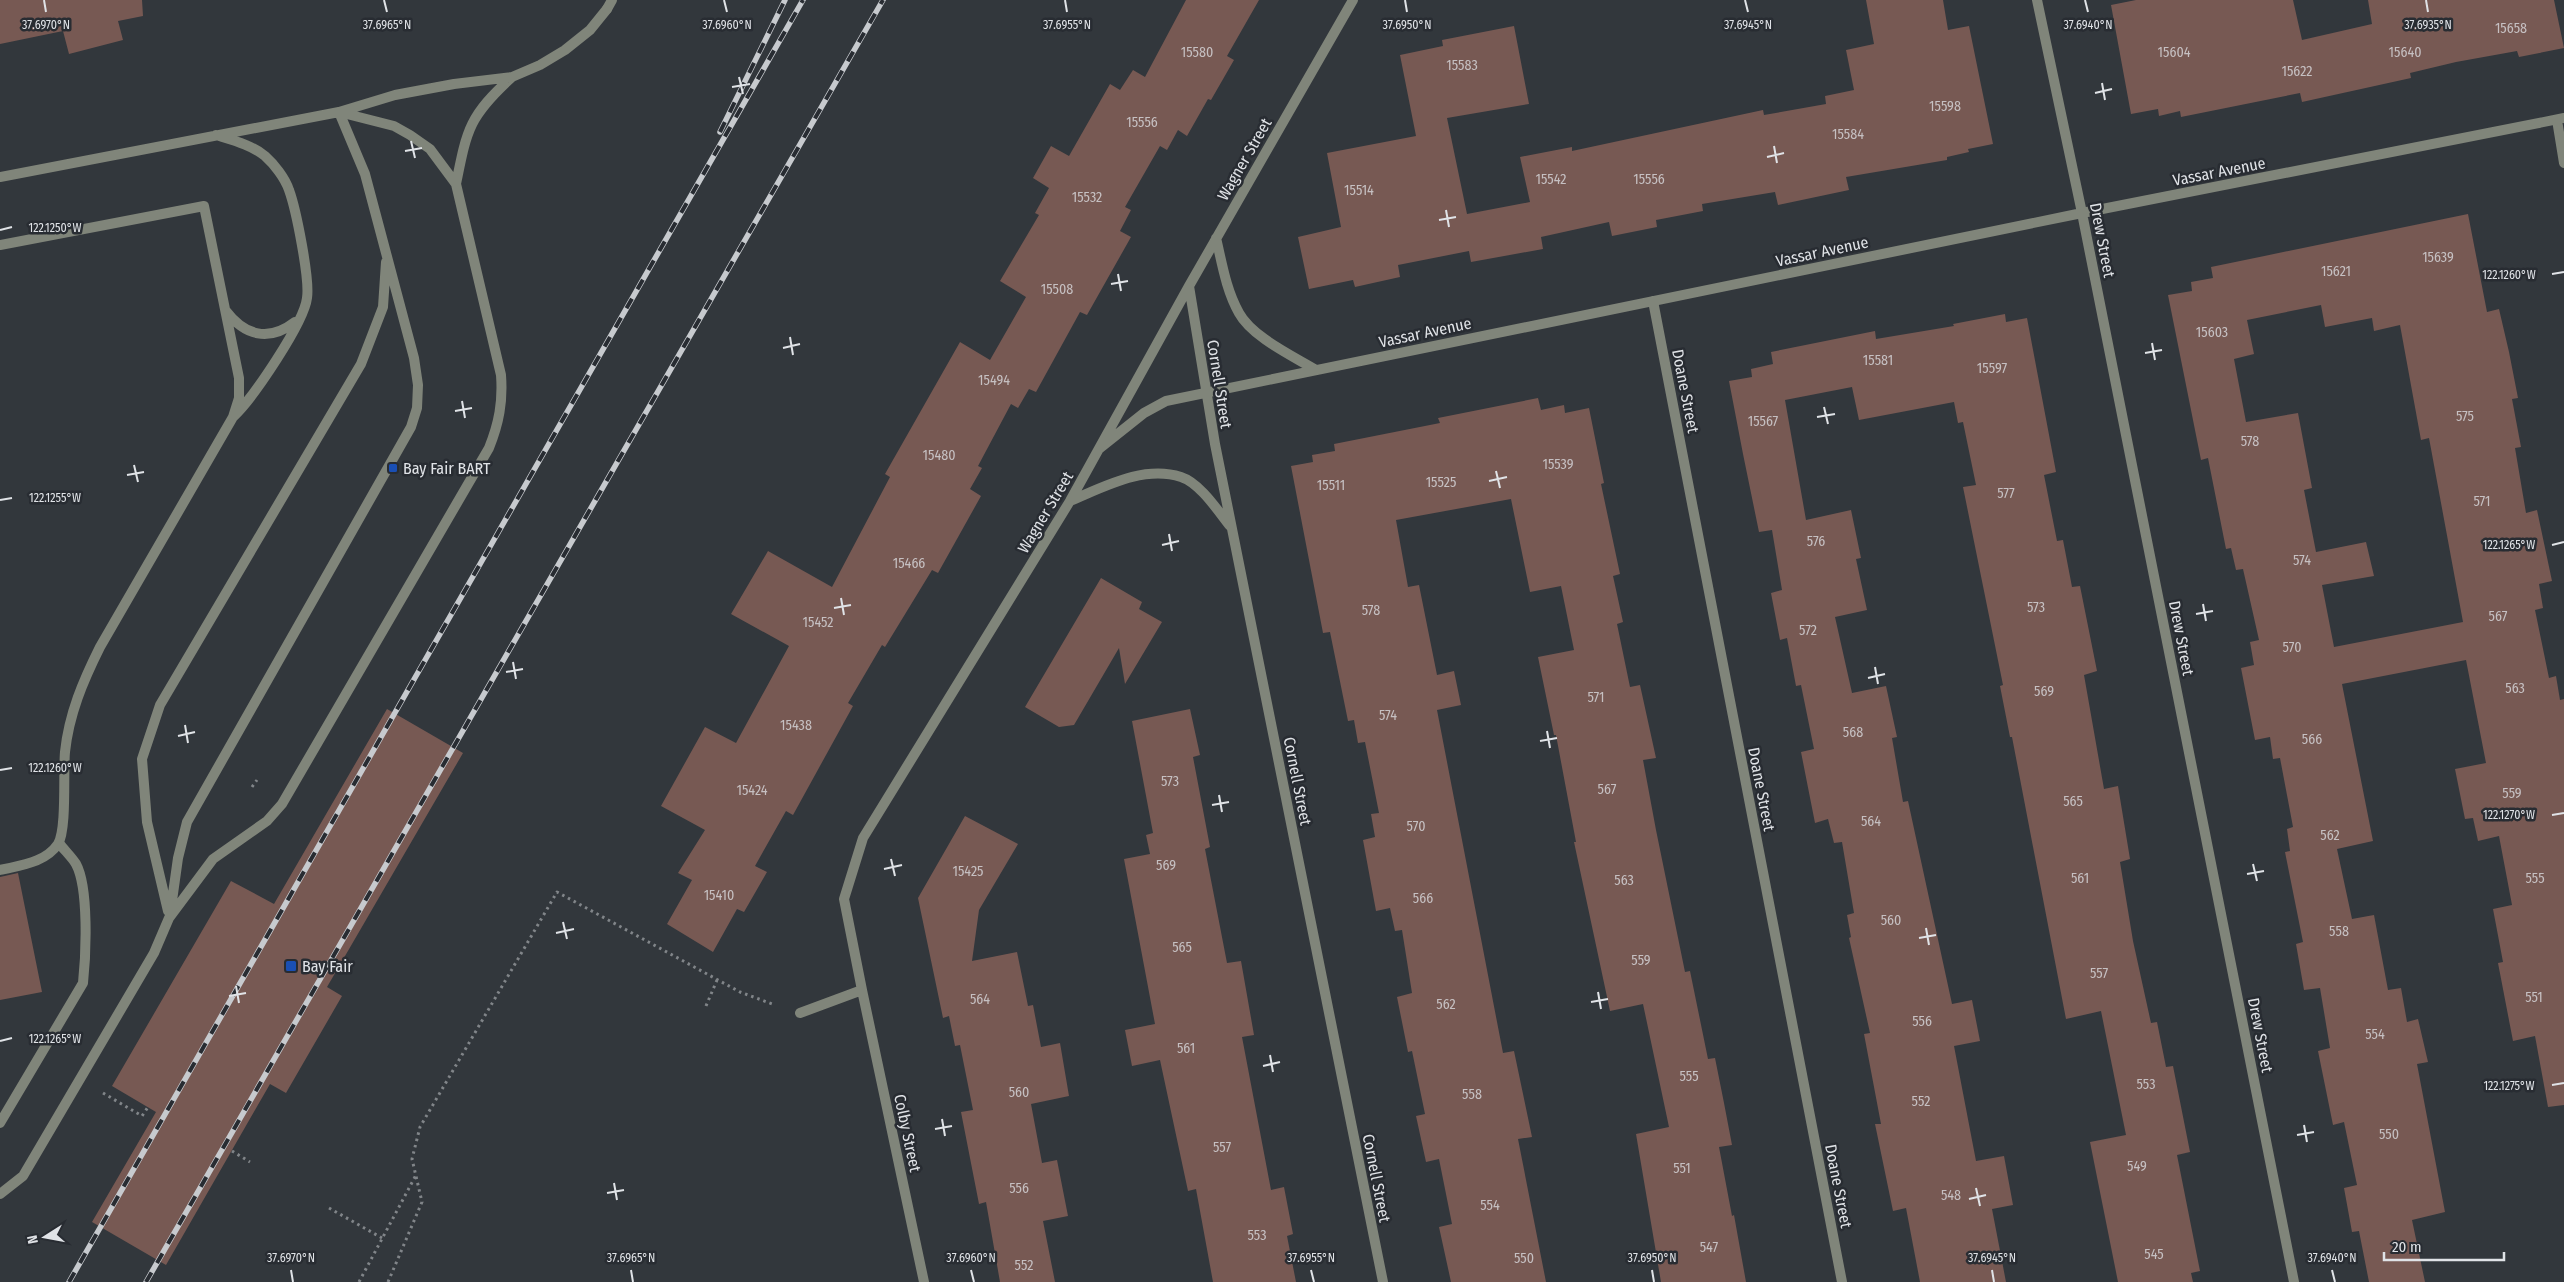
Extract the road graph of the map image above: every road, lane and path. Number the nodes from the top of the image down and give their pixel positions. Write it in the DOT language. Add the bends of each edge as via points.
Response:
graph roads {
  1 [pos="1353,0"];
  2 [pos="2037,0"];
  3 [pos="610,4"];
  4 [pos="512,77"];
  5 [pos="339,112"];
  6 [pos="2560,119"];
  7 [pos="214,134"];
  8 [pos="2564,163"];
  9 [pos="0,177"];
  10 [pos="456,184"];
  11 [pos="2082,213"];
  12 [pos="1216,238"];
  13 [pos="0,245"];
  14 [pos="387,251"];
  15 [pos="1189,286"];
  16 [pos="1653,301"];
  17 [pos="224,308"];
  18 [pos="300,317"];
  19 [pos="1316,370"];
  20 [pos="1206,392"];
  21 [pos="233,417"];
  22 [pos="1100,448"];
  23 [pos="1070,501"];
  24 [pos="1231,528"];
  25 [pos="257,780"];
  26 [pos="252,787"];
  27 [pos="59,843"];
  28 [pos="0,870"];
  29 [pos="169,918"];
  30 [pos="718,980"];
  31 [pos="862,990"];
  32 [pos="706,1006"];
  33 [pos="800,1013"];
  34 [pos="103,1093"];
  35 [pos="148,1107"];
  36 [pos="0,1123"];
  37 [pos="232,1151"];
  38 [pos="250,1162"];
  39 [pos="416,1175"];
  40 [pos="0,1194"];
  41 [pos="329,1208"];
  42 [pos="382,1238"];
  43 [pos="359,1282"];
  44 [pos="388,1282"];
  45 [pos="924,1282"];
  46 [pos="1382,1282"];
  47 [pos="1842,1282"];
  48 [pos="2294,1282"];
  1 -- 12 [label="street, Wagner Street"];
  2 -- 11 [label="street, Drew Street"];
  3 -- 4 [label="street" via="590,30 565,50"];
  4 -- 5 [label="street" via="395,95"];
  4 -- 10 [label="street" via="488,98 475,116 465,137"];
  5 -- 7 [label="street"];
  5 -- 10 [label="street" via="394,126 410,135 430,149"];
  5 -- 14 [label="street" via="365,174"];
  6 -- 8 [label="street"];
  6 -- 11 [label="street, Vassar Avenue"];
  7 -- 9 [label="street"];
  7 -- 18 [label="street" via="264,155 289,189 307,277 308,299"];
  10 -- 29 [label="street" via="501,375 503,400 494,434 476,471 282,804 267,821 213,859"];
  11 -- 16 [label="street, Vassar Avenue"];
  11 -- 48 [label="street, Drew Street"];
  12 -- 15 [label="street, Wagner Street"];
  12 -- 19 [label="street" via="1230,294 1240,315 1259,334"];
  13 -- 17 [label="street" via="204,206"];
  14 -- 29 [label="street" via="383,307 361,364 160,704 142,759 147,822"];
  14 -- 29 [label="street" via="418,385 417,408 411,427 187,822"];
  15 -- 20 [label="street, Cornell Street"];
  15 -- 22 [label="street, Wagner Street"];
  16 -- 19 [label="street, Vassar Avenue"];
  16 -- 47 [label="street, Doane Street"];
  17 -- 18 [label="street" via="235,323 250,333 268,334 285,329"];
  17 -- 21 [label="street" via="239,378 239,398"];
  18 -- 21 [label="street" via="261,384"];
  19 -- 20 [label="street, Vassar Avenue"];
  20 -- 22 [label="street, Vassar Avenue" via="1166,401 1122,429"];
  20 -- 24 [label="street, Cornell Street"];
  21 -- 27 [label="street" via="82,682 70,717"];
  22 -- 23 [label="street, Wagner Street"];
  23 -- 24 [label="street" via="1120,480 1149,474 1182,477 1208,498"];
  23 -- 31 [label="street, Wagner Street" via="863,838 844,899"];
  24 -- 46 [label="street, Cornell Street"];
  25 -- 26 [label="path"];
  27 -- 28 [label="street" via="47,856"];
  27 -- 36 [label="street" via="76,864 82,882 86,958 82,983"];
  29 -- 40 [label="street" via="154,953 23,1176"];
  30 -- 32 [label="path"];
  30 -- 33 [label="path" via="740,992"];
  30 -- 39 [label="path" via="557,892 420,1127 412,1158"];
  31 -- 33 [label="street"];
  31 -- 45 [label="street, Colby Street"];
  34 -- 35 [label="path" via="142,1116"];
  37 -- 38 [label="path"];
  39 -- 42 [label="path"];
  39 -- 44 [label="path" via="422,1202"];
  41 -- 42 [label="path"];
  42 -- 43 [label="path"];
}
